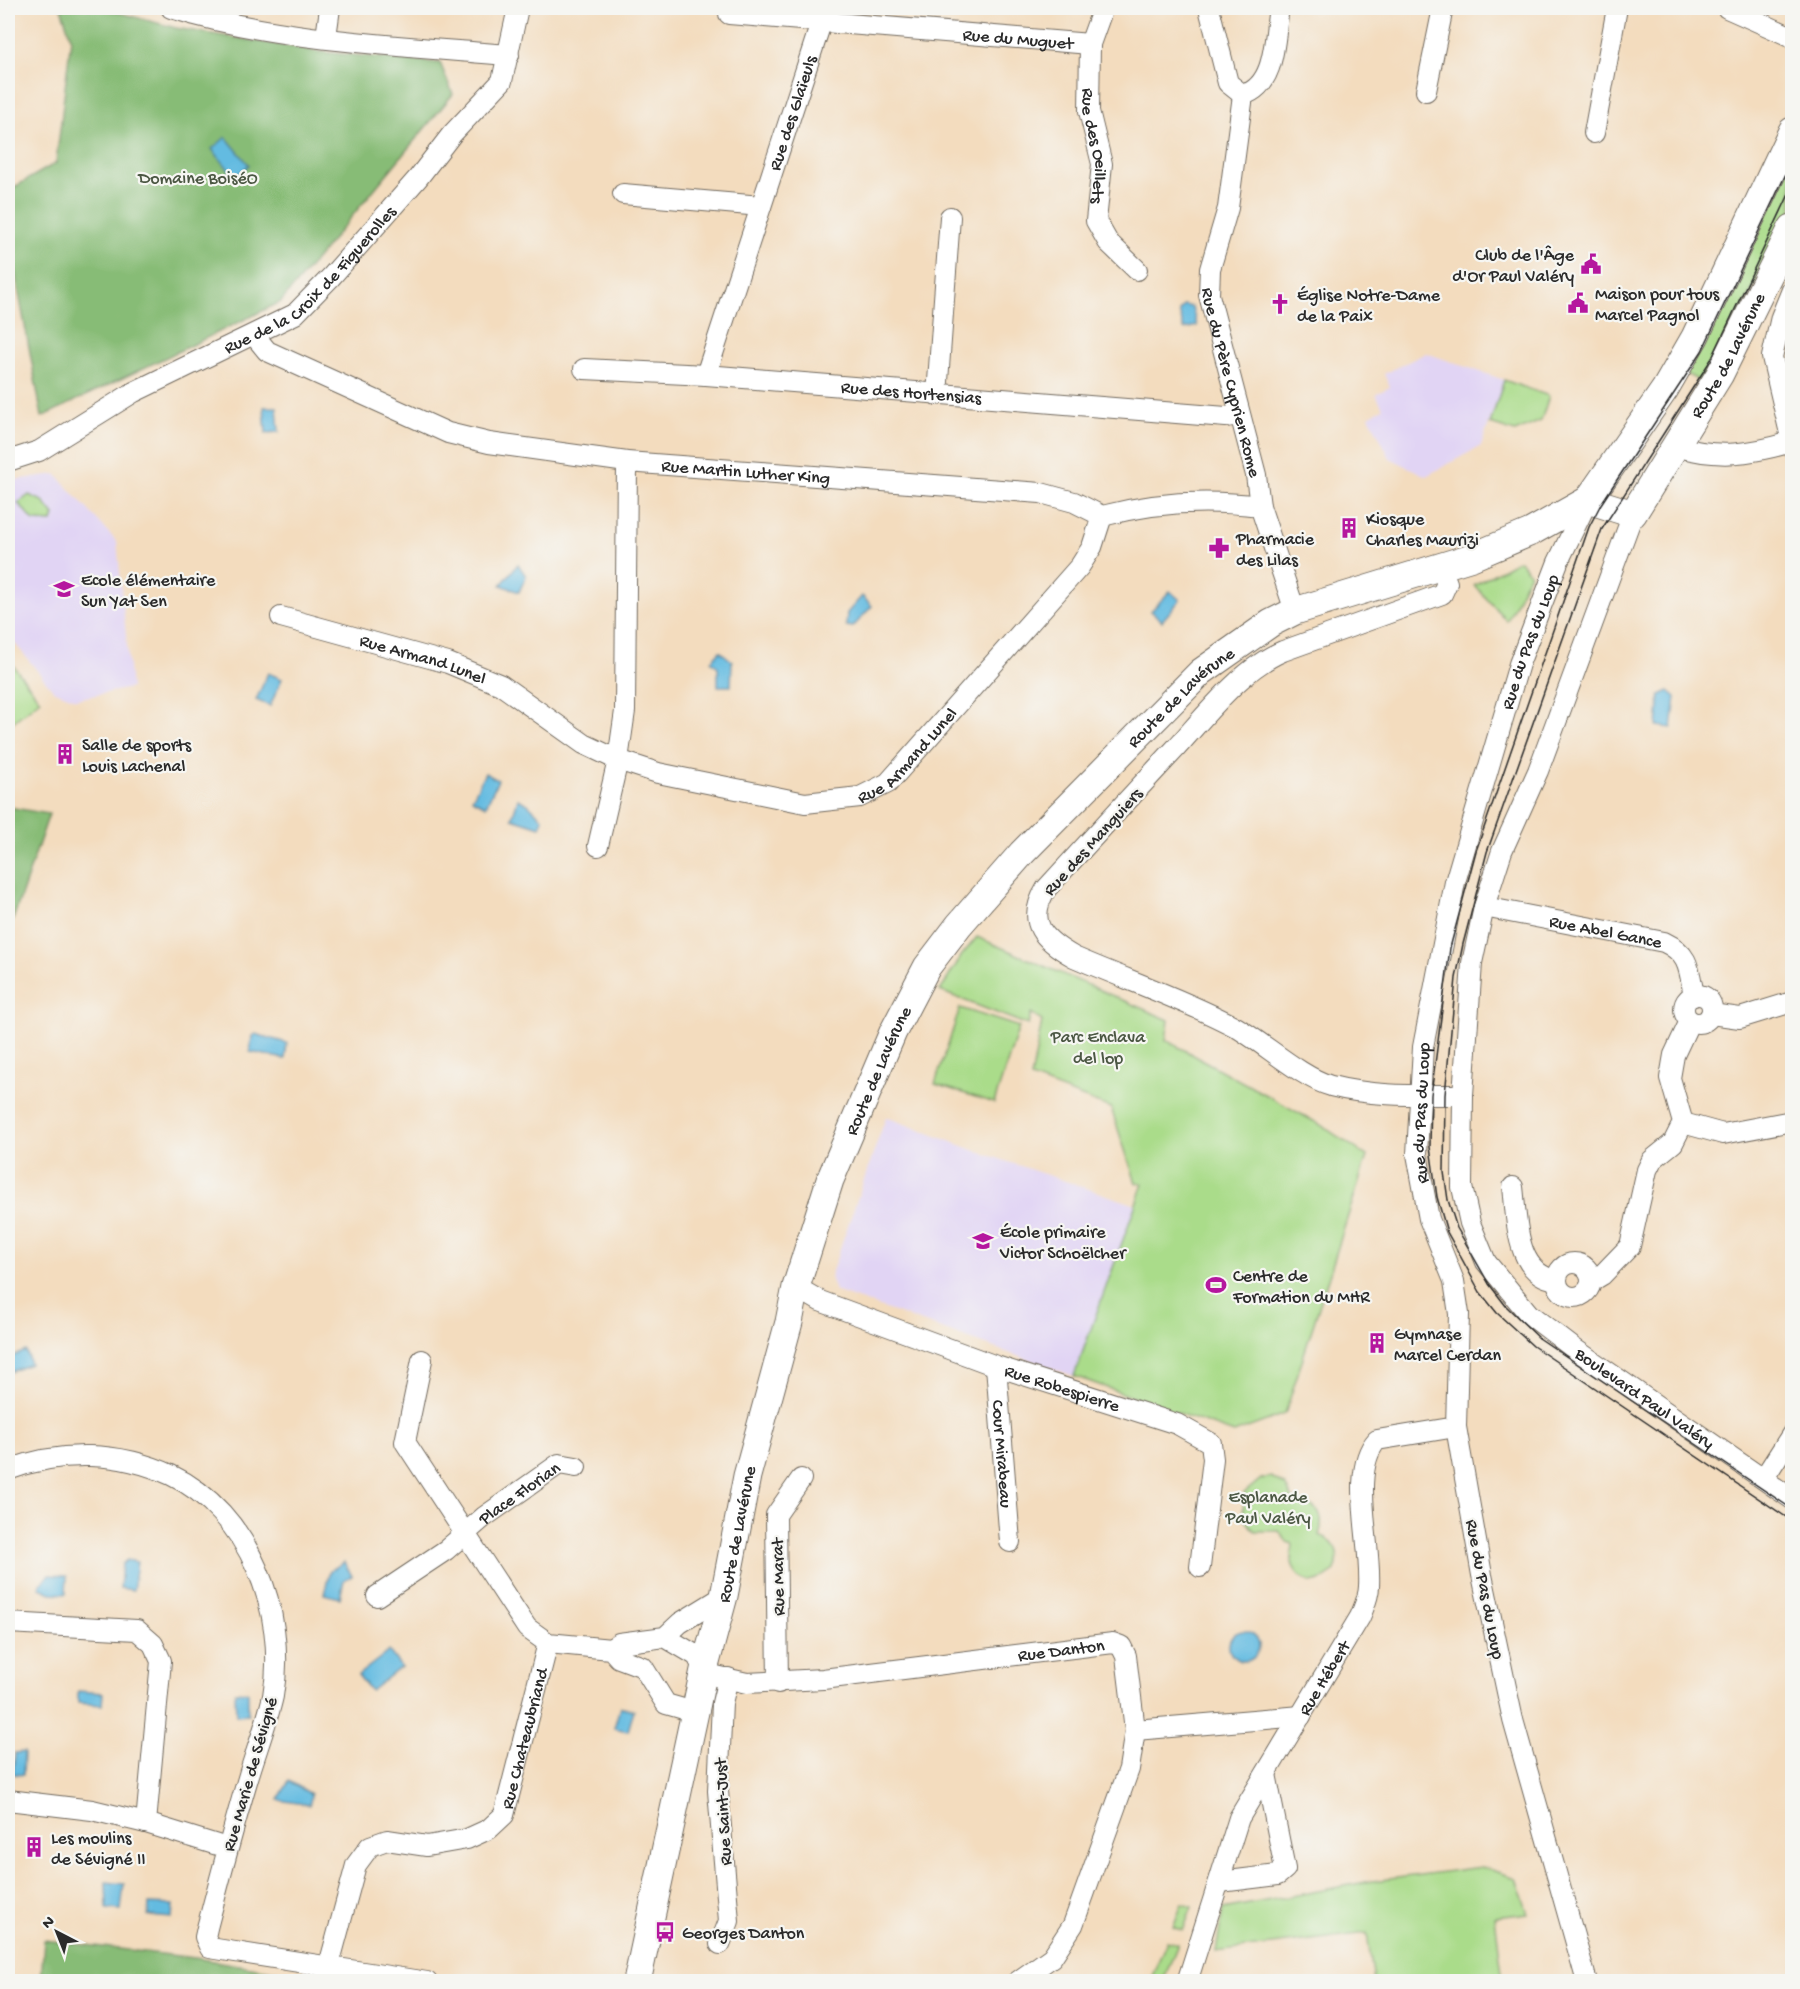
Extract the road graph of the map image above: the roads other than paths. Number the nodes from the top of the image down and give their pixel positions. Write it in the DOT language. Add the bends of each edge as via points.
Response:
graph roads {
  1 [pos="171,8"];
  2 [pos="330,8"];
  3 [pos="518,8"];
  4 [pos="1103,8"];
  5 [pos="1209,8"];
  6 [pos="1279,8"];
  7 [pos="1443,8"];
  8 [pos="1617,8"];
  9 [pos="1727,8"];
  10 [pos="729,14"];
  11 [pos="822,20"];
  12 [pos="327,37"];
  13 [pos="1792,37"];
  14 [pos="1090,44"];
  15 [pos="509,55"];
  16 [pos="1426,91"];
  17 [pos="1243,95"];
  18 [pos="1792,131"];
  19 [pos="1593,134"];
  20 [pos="623,194"];
  21 [pos="761,206"];
  22 [pos="950,217"];
  23 [pos="1792,228"];
  24 [pos="1137,270"];
  25 [pos="1792,291"];
  26 [pos="254,335"];
  27 [pos="584,369"];
  28 [pos="706,375"];
  29 [pos="937,395"];
  30 [pos="1239,415"];
  31 [pos="1639,426"];
  32 [pos="1792,442"];
  33 [pos="1675,446"];
  34 [pos="8,461"];
  35 [pos="627,462"];
  36 [pos="1588,500"];
  37 [pos="1260,506"];
  38 [pos="1633,514"];
  39 [pos="1102,516"];
  40 [pos="1444,575"];
  41 [pos="1295,611"];
  42 [pos="281,617"];
  43 [pos="618,760"];
  44 [pos="598,846"];
  45 [pos="1484,907"];
  46 [pos="1694,996"];
  47 [pos="1792,1002"];
  48 [pos="1711,1014"];
  49 [pos="1690,1021"];
  50 [pos="1419,1095"];
  51 [pos="1463,1095"];
  52 [pos="1792,1122"];
  53 [pos="1683,1123"];
  54 [pos="1514,1186"];
  55 [pos="796,1287"];
  56 [pos="422,1360"];
  57 [pos="996,1366"];
  58 [pos="1456,1427"];
  59 [pos="1792,1434"];
  60 [pos="576,1467"];
  61 [pos="8,1470"];
  62 [pos="1764,1478"];
  63 [pos="801,1479"];
  64 [pos="1792,1498"];
  65 [pos="466,1534"];
  66 [pos="1010,1542"];
  67 [pos="1200,1566"];
  68 [pos="377,1596"];
  69 [pos="724,1596"];
  70 [pos="8,1623"];
  71 [pos="665,1637"];
  72 [pos="548,1643"];
  73 [pos="611,1649"];
  74 [pos="716,1674"];
  75 [pos="778,1683"];
  76 [pos="694,1712"];
  77 [pos="1301,1716"];
  78 [pos="1136,1730"];
  79 [pos="1266,1774"];
  80 [pos="8,1800"];
  81 [pos="146,1822"];
  82 [pos="227,1848"];
  83 [pos="1220,1882"];
  84 [pos="720,1944"];
  85 [pos="329,1965"];
  86 [pos="428,1982"];
  87 [pos="637,1982"];
  88 [pos="1017,1982"];
  89 [pos="1187,1982"];
  90 [pos="1587,1982"];
  1 -- 12 [label="street" via="208,20"];
  2 -- 12 [label="street"];
  3 -- 15 [label="street, Rue de la Croix de Figuerolles"];
  4 -- 14 [label="street, Rue des Oeillets"];
  5 -- 17 [label="street" via="1228,83"];
  6 -- 17 [label="street" via="1269,69 1261,85"];
  7 -- 16 [label="street"];
  8 -- 19 [label="street"];
  9 -- 13 [label="street"];
  10 -- 11 [label="street, Rue du Muguet"];
  11 -- 14 [label="street, Rue du Muguet"];
  11 -- 21 [label="street, Rue des Glaïeuls"];
  12 -- 15 [label="street"];
  14 -- 24 [label="street, Rue des Oeillets" via="1089,111 1102,164 1096,221 1108,242"];
  15 -- 26 [label="street, Rue de la Croix de Figuerolles" via="502,81 308,302 295,314"];
  17 -- 30 [label="street, Rue du Père Cyprien Rome" via="1228,208 1210,269 1209,295"];
  18 -- 31 [label="street, Route de Lavérune" via="1695,337"];
  20 -- 21 [label="street"];
  21 -- 28 [label="street, Rue des Glaïeuls"];
  22 -- 29 [label="street"];
  23 -- 33 [label="street, Route de Lavérune" via="1720,374"];
  25 -- 32 [label="street" via="1772,357"];
  26 -- 34 [label="street, Rue de la Croix de Figuerolles" via="134,392 39,451"];
  26 -- 35 [label="street, Rue Martin Luther King" via="267,351 448,433 489,444"];
  27 -- 28 [label="street, Rue des Hortensias"];
  28 -- 29 [label="street, Rue des Hortensias"];
  29 -- 30 [label="street, Rue des Hortensias"];
  30 -- 37 [label="street, Rue du Père Cyprien Rome" via="1256,475"];
  31 -- 33 [label="street"];
  31 -- 36 [label="street, Route de Lavérune"];
  32 -- 33 [label="street" via="1735,455"];
  33 -- 38 [label="street, Route de Lavérune"];
  35 -- 39 [label="street, Rue Martin Luther King" via="1041,493 1074,501"];
  35 -- 43 [label="street" via="625,711"];
  36 -- 38 [label="street"];
  36 -- 40 [label="street, Route de Lavérune"];
  36 -- 50 [label="street, Rue du Pas du Loup" via="1558,562 1519,664 1473,816 1428,1013"];
  37 -- 39 [label="street" via="1180,503 1140,506"];
  37 -- 41 [label="street, Rue du Père Cyprien Rome"];
  38 -- 45 [label="street" via="1538,771 1502,851"];
  39 -- 43 [label="street, Rue Armand Lunel" via="1092,547 1080,566 888,783 860,797 805,803 658,773"];
  40 -- 41 [label="street, Route de Lavérune"];
  40 -- 50 [label="street, Rue des Manguiers" via="1442,594 1270,656 1220,700 1046,889 1036,904 1035,918 1054,946 1212,1015 1311,1077 1351,1089"];
  41 -- 55 [label="street, Route de Lavérune" via="1271,622 1201,672 1022,853 927,967 893,1032 830,1180"];
  42 -- 43 [label="street, Rue Armand Lunel" via="448,663 501,685 584,744"];
  43 -- 44 [label="street"];
  45 -- 46 [label="street, Rue Abel Gance" via="1664,942 1677,948 1687,961"];
  45 -- 51 [label="street" via="1472,963"];
  46 -- 48 [label="street" via="1706,997"];
  46 -- 49 [label="street, Rue Abel Gance" via="1685,1004"];
  47 -- 48 [label="street" via="1740,1018"];
  48 -- 49 [label="street" via="1702,1023"];
  49 -- 53 [label="street" via="1674,1055 1670,1078"];
  50 -- 51 [label="street, Rue des Manguiers"];
  50 -- 58 [label="street, Rue du Pas du Loup" via="1420,1182 1435,1238 1454,1281 1459,1314"];
  51 -- 62 [label="street, Boulevard Paul Valéry" via="1462,1187 1478,1245 1504,1287 1546,1328"];
  52 -- 53 [label="street" via="1723,1134"];
  53 -- 54 [label="street" via="1673,1143 1652,1160 1647,1170 1630,1246 1592,1281 1583,1296 1571,1297 1560,1291 1557,1280 1547,1279 1529,1263 1519,1241"];
  55 -- 57 [label="street, Rue Robespierre" via="820,1301"];
  55 -- 69 [label="street, Route de Lavérune" via="747,1476"];
  56 -- 65 [label="street" via="405,1442"];
  57 -- 66 [label="street, Cour Mirabeau"];
  57 -- 67 [label="street, Rue Robespierre" via="1177,1424 1211,1443 1213,1459"];
  58 -- 77 [label="street, Rue Hébert" via="1377,1440 1371,1447 1364,1463 1363,1488 1368,1594 1360,1617"];
  58 -- 90 [label="street, Rue du Pas du Loup" via="1513,1720"];
  59 -- 62 [label="street"];
  60 -- 65 [label="street, Place Florian" via="559,1464"];
  61 -- 82 [label="street, Rue Marie de Sévigné" via="56,1456 93,1455 157,1469 187,1483 207,1499 235,1529 254,1561 274,1630 273,1696"];
  62 -- 64 [label="street, Boulevard Paul Valéry"];
  63 -- 75 [label="street, Rue Marat" via="776,1515"];
  65 -- 68 [label="street, Place Florian"];
  65 -- 72 [label="street" via="527,1628"];
  69 -- 71 [label="street"];
  69 -- 74 [label="street, Route de Lavérune"];
  70 -- 81 [label="street" via="137,1630 153,1644 161,1660"];
  71 -- 73 [label="street" via="619,1643"];
  71 -- 74 [label="street"];
  72 -- 73 [label="street"];
  72 -- 85 [label="street, Rue Chateaubriand" via="504,1815 489,1829 467,1839 427,1846 387,1840 370,1846 356,1864"];
  73 -- 76 [label="street" via="619,1658 643,1667 666,1704"];
  74 -- 75 [label="street, Rue Danton" via="747,1683"];
  74 -- 76 [label="street, Route de Lavérune"];
  74 -- 84 [label="street, Rue Saint-Just" via="721,1714 718,1791 729,1921"];
  75 -- 78 [label="street, Rue Danton" via="1113,1643 1121,1646 1126,1656"];
  76 -- 87 [label="street, Route de Lavérune"];
  77 -- 78 [label="street"];
  77 -- 79 [label="street, Rue Hébert"];
  78 -- 88 [label="street, Rue Danton" via="1129,1769 1073,1925 1052,1957"];
  79 -- 83 [label="street, Rue Hébert" via="1239,1818"];
  79 -- 83 [label="street" via="1286,1863 1284,1871"];
  80 -- 81 [label="street" via="92,1810"];
  81 -- 82 [label="street"];
  82 -- 85 [label="street, Rue Marie de Sévigné" via="205,1937 210,1948"];
  83 -- 89 [label="street, Rue Hébert"];
  85 -- 86 [label="street, Rue Marie de Sévigné"];
}
